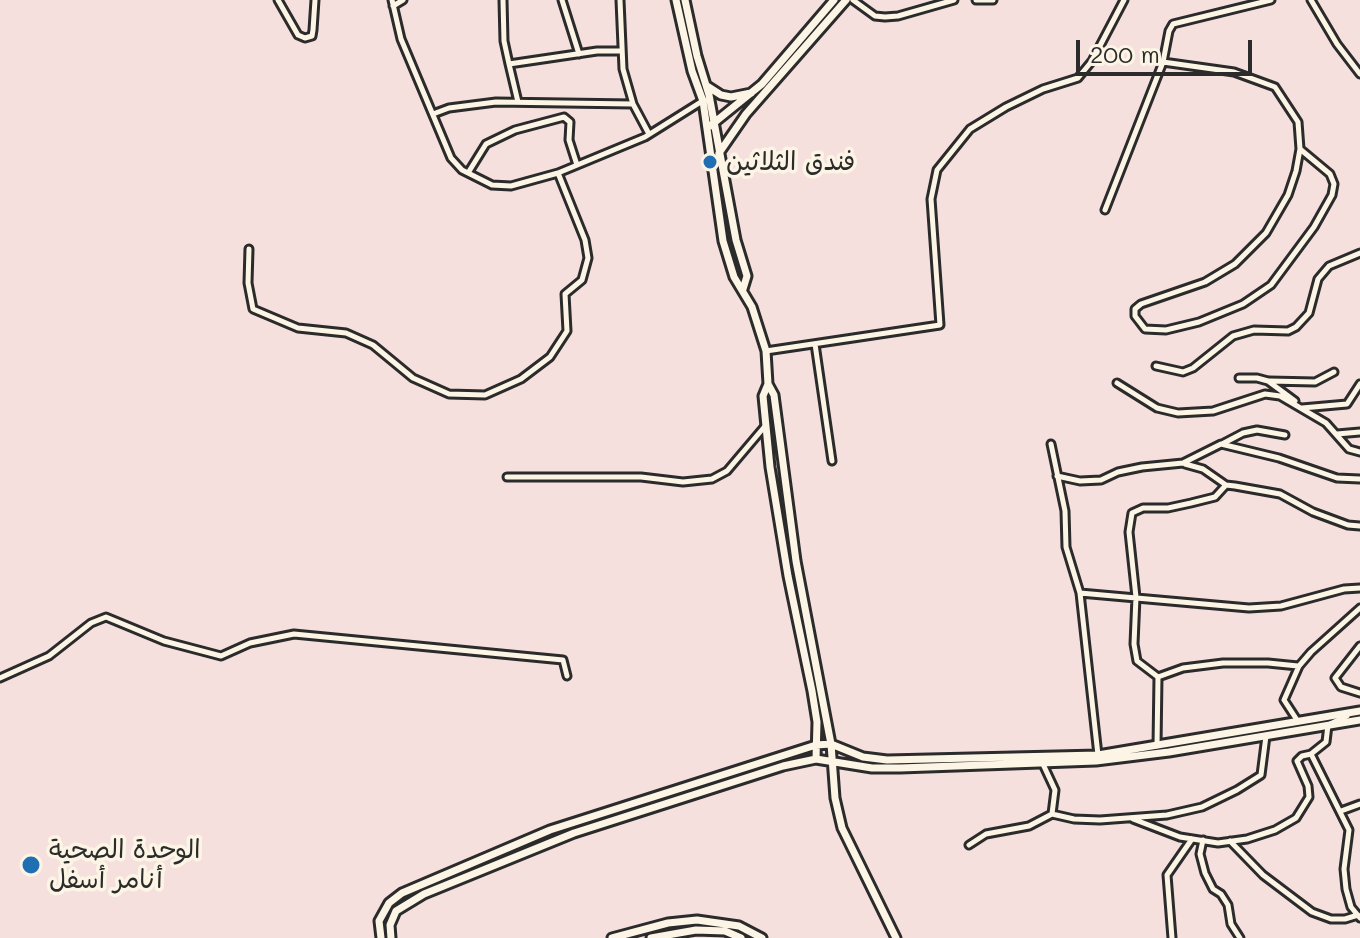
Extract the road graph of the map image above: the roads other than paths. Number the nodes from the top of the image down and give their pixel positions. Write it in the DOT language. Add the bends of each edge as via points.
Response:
graph roads {
  1 [pos="278,0"];
  2 [pos="315,0"];
  3 [pos="403,0"];
  4 [pos="503,0"];
  5 [pos="562,0"];
  6 [pos="620,0"];
  7 [pos="676,0"];
  8 [pos="685,0"];
  9 [pos="834,0"];
  10 [pos="846,0"];
  11 [pos="853,0"];
  12 [pos="954,0"];
  13 [pos="976,0"];
  14 [pos="993,0"];
  15 [pos="1124,0"];
  16 [pos="1271,0"];
  17 [pos="1311,0"];
  18 [pos="392,3"];
  19 [pos="621,51"];
  20 [pos="579,54"];
  21 [pos="1163,62"];
  22 [pos="509,64"];
  23 [pos="1360,74"];
  24 [pos="706,84"];
  25 [pos="753,92"];
  26 [pos="706,98"];
  27 [pos="518,102"];
  28 [pos="633,104"];
  29 [pos="433,114"];
  30 [pos="710,126"];
  31 [pos="649,134"];
  32 [pos="1300,149"];
  33 [pos="719,152"];
  34 [pos="712,160"];
  35 [pos="577,165"];
  36 [pos="468,173"];
  37 [pos="558,173"];
  38 [pos="1105,210"];
  39 [pos="249,249"];
  40 [pos="1360,253"];
  41 [pos="743,289"];
  42 [pos="815,343"];
  43 [pos="766,351"];
  44 [pos="1156,366"];
  45 [pos="1334,372"];
  46 [pos="1239,378"];
  47 [pos="1268,381"];
  48 [pos="1117,383"];
  49 [pos="768,384"];
  50 [pos="1360,384"];
  51 [pos="1303,408"];
  52 [pos="766,425"];
  53 [pos="1360,432"];
  54 [pos="1285,435"];
  55 [pos="1336,435"];
  56 [pos="1051,444"];
  57 [pos="1221,444"];
  58 [pos="1360,452"];
  59 [pos="832,461"];
  60 [pos="1183,463"];
  61 [pos="1057,476"];
  62 [pos="507,477"];
  63 [pos="1360,479"];
  64 [pos="1226,485"];
  65 [pos="1360,526"];
  66 [pos="1360,588"];
  67 [pos="1080,593"];
  68 [pos="1136,597"];
  69 [pos="1360,608"];
  70 [pos="1360,646"];
  71 [pos="1299,666"];
  72 [pos="567,676"];
  73 [pos="1158,677"];
  74 [pos="0,678"];
  75 [pos="1360,693"];
  76 [pos="1359,710"];
  77 [pos="1297,720"];
  78 [pos="1360,720"];
  79 [pos="1328,725"];
  80 [pos="1266,736"];
  81 [pos="831,744"];
  82 [pos="816,745"];
  83 [pos="1157,747"];
  84 [pos="1311,754"];
  85 [pos="1098,755"];
  86 [pos="816,759"];
  87 [pos="832,760"];
  88 [pos="1042,761"];
  89 [pos="1360,804"];
  90 [pos="1341,811"];
  91 [pos="1052,814"];
  92 [pos="1129,817"];
  93 [pos="1192,839"];
  94 [pos="1203,840"];
  95 [pos="1230,841"];
  96 [pos="969,845"];
  97 [pos="1359,916"];
  98 [pos="381,938"];
  99 [pos="391,938"];
  100 [pos="612,938"];
  101 [pos="651,938"];
  102 [pos="741,938"];
  103 [pos="762,938"];
  104 [pos="896,938"];
  105 [pos="1172,938"];
  106 [pos="1240,938"];
  1 -- 2 [label="street" via="305,38 312,36"];
  3 -- 18 [label="street"];
  4 -- 22 [label="street"];
  5 -- 20 [label="street"];
  6 -- 19 [label="street"];
  7 -- 26 [label="street" via="692,71"];
  8 -- 24 [label="street"];
  9 -- 25 [label="street"];
  10 -- 33 [label="street"];
  11 -- 12 [label="street" via="885,17"];
  13 -- 14 [label="street"];
  15 -- 42 [label="street" via="1078,78 1043,89 970,129 937,170 931,199 940,325"];
  16 -- 21 [label="street" via="1173,24"];
  17 -- 23 [label="street"];
  18 -- 29 [label="street" via="401,39"];
  19 -- 20 [label="street"];
  19 -- 28 [label="street"];
  20 -- 22 [label="street"];
  21 -- 32 [label="street" via="1234,72 1275,87 1298,122"];
  21 -- 38 [label="street"];
  22 -- 27 [label="street"];
  24 -- 25 [label="street" via="731,97"];
  24 -- 26 [label="street"];
  25 -- 30 [label="street"];
  26 -- 30 [label="street"];
  26 -- 31 [label="street"];
  27 -- 28 [label="street"];
  27 -- 29 [label="street"];
  28 -- 31 [label="street"];
  29 -- 36 [label="street" via="451,158"];
  30 -- 33 [label="street"];
  30 -- 34 [label="street"];
  31 -- 35 [label="street"];
  32 -- 32 [label="street" via="1288,195 1266,233 1235,264 1205,282 1141,304 1135,309 1137,323 1154,331 1199,322 1243,304 1271,285 1332,195 1330,174"];
  33 -- 34 [label="street"];
  33 -- 41 [label="street" via="747,276"];
  34 -- 41 [label="street" via="723,241"];
  35 -- 36 [label="street" via="570,122 564,117 486,144"];
  35 -- 37 [label="street"];
  36 -- 37 [label="street" via="492,185 511,186"];
  37 -- 39 [label="street" via="588,258 582,280 565,294 567,331 550,357 521,379 485,395 449,394 413,378 373,345 346,333 298,328 253,309"];
  40 -- 44 [label="street" via="1329,266 1318,279 1309,313 1296,327 1233,336 1183,372"];
  41 -- 43 [label="street"];
  42 -- 43 [label="street"];
  42 -- 59 [label="street"];
  43 -- 49 [label="street"];
  45 -- 47 [label="street" via="1315,382"];
  46 -- 47 [label="street"];
  47 -- 51 [label="street"];
  48 -- 51 [label="street" via="1157,408 1178,413 1213,411 1265,394"];
  49 -- 52 [label="street" via="763,396"];
  49 -- 81 [label="street" via="774,395 796,561"];
  50 -- 51 [label="street" via="1347,404"];
  51 -- 55 [label="street"];
  52 -- 62 [label="street" via="727,471 712,479"];
  52 -- 82 [label="street" via="788,576 812,691"];
  53 -- 55 [label="street"];
  54 -- 57 [label="street" via="1257,430"];
  55 -- 58 [label="street"];
  56 -- 61 [label="street"];
  57 -- 60 [label="street"];
  57 -- 63 [label="street" via="1337,478"];
  60 -- 61 [label="street" via="1130,469 1101,480"];
  60 -- 64 [label="street"];
  61 -- 67 [label="street" via="1066,547"];
  64 -- 65 [label="street" via="1280,494 1313,512"];
  64 -- 68 [label="street" via="1215,497 1132,513"];
  66 -- 68 [label="street" via="1249,608"];
  67 -- 68 [label="street"];
  67 -- 85 [label="street"];
  68 -- 73 [label="street" via="1137,661"];
  69 -- 71 [label="street"];
  70 -- 75 [label="street" via="1335,678 1341,687"];
  71 -- 73 [label="street" via="1223,663"];
  71 -- 77 [label="street" via="1284,700"];
  72 -- 74 [label="street" via="563,660 294,634 250,643 221,656 164,641 106,617 49,656"];
  73 -- 83 [label="street"];
  76 -- 77 [label="street"];
  76 -- 79 [label="street"];
  77 -- 83 [label="street"];
  78 -- 79 [label="street"];
  79 -- 80 [label="street"];
  79 -- 84 [label="street" via="1326,742"];
  80 -- 88 [label="street" via="1096,761"];
  80 -- 92 [label="street" via="1261,775 1237,790 1202,807"];
  81 -- 82 [label="street"];
  81 -- 87 [label="street"];
  81 -- 88 [label="street" via="887,760"];
  82 -- 86 [label="street"];
  82 -- 98 [label="street" via="550,830 402,893 379,921"];
  83 -- 85 [label="street"];
  84 -- 90 [label="street"];
  84 -- 95 [label="street" via="1297,761 1309,797 1296,818 1275,830"];
  85 -- 88 [label="street"];
  86 -- 87 [label="street"];
  86 -- 99 [label="street" via="574,833 424,894 396,911"];
  87 -- 88 [label="street" via="872,768"];
  87 -- 104 [label="street" via="842,828"];
  88 -- 91 [label="street" via="1055,790"];
  89 -- 90 [label="street"];
  90 -- 97 [label="street" via="1349,830 1346,889"];
  91 -- 92 [label="street" via="1074,819"];
  91 -- 96 [label="street" via="1029,826 986,834"];
  92 -- 93 [label="street"];
  93 -- 94 [label="street"];
  93 -- 105 [label="street" via="1167,875"];
  94 -- 95 [label="street"];
  94 -- 106 [label="street" via="1205,873 1228,905"];
  95 -- 97 [label="street" via="1263,875 1312,912 1331,919"];
  100 -- 103 [label="street" via="697,920 739,926"];
  101 -- 102 [label="street" via="696,930 725,931"];
}
